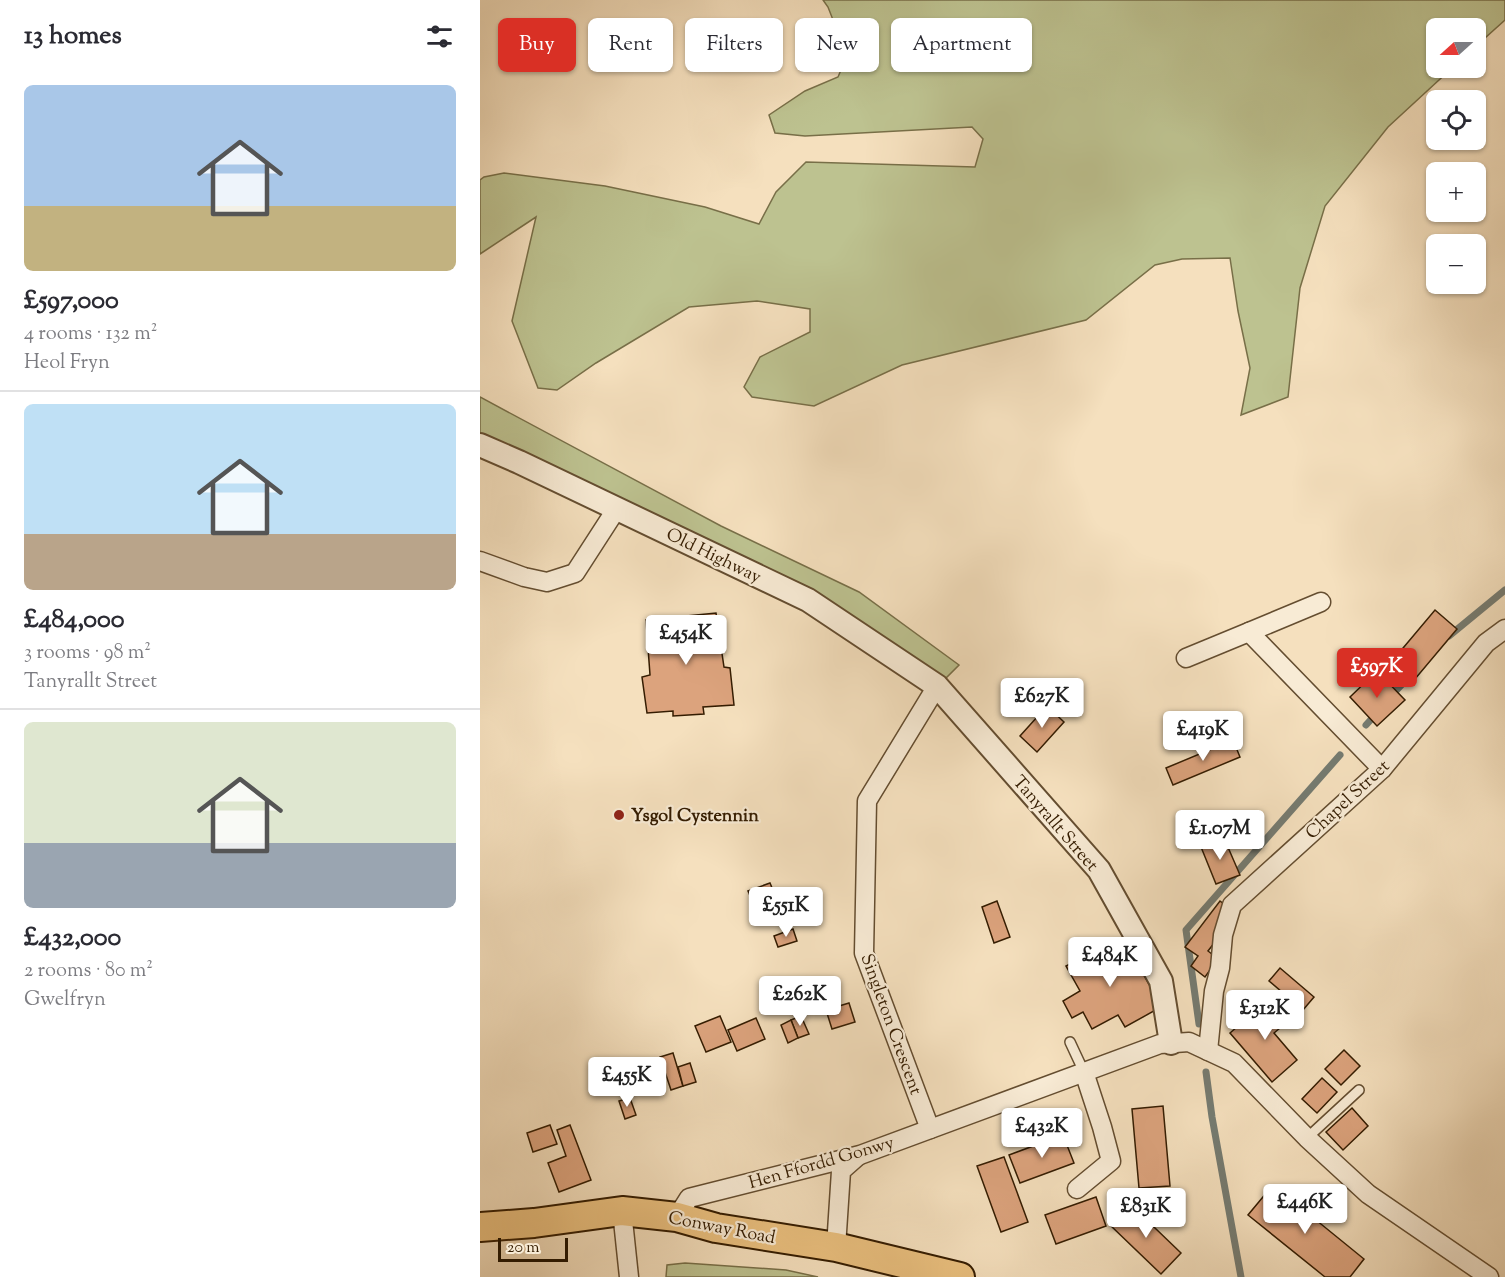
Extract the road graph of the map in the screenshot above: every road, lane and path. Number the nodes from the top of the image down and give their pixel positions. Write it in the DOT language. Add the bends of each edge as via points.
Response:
graph roads {
  1 [pos="480,445"];
  2 [pos="617,508"];
  3 [pos="481,565"];
  4 [pos="1320,602"];
  5 [pos="1505,629"];
  6 [pos="1249,632"];
  7 [pos="1186,658"];
  8 [pos="937,686"];
  9 [pos="1382,769"];
  10 [pos="1070,1041"];
  11 [pos="1171,1043"];
  12 [pos="1208,1051"];
  13 [pos="1084,1071"];
  14 [pos="1359,1090"];
  15 [pos="930,1129"];
  16 [pos="1307,1138"];
  17 [pos="860,1155"];
  18 [pos="1077,1189"];
  19 [pos="622,1211"];
  20 [pos="677,1217"];
  21 [pos="480,1227"];
  22 [pos="836,1247"];
  23 [pos="629,1277"];
  24 [pos="960,1277"];
  25 [pos="1489,1277"];
  1 -- 2 [label="street, Old Highway"];
  2 -- 3 [label="street" via="575,573 548,582"];
  2 -- 8 [label="street, Old Highway" via="808,600"];
  4 -- 6 [label="street"];
  5 -- 9 [label="street, Chapel Street" via="1486,644"];
  6 -- 7 [label="street"];
  6 -- 9 [label="street"];
  8 -- 11 [label="street, Tanyrallt Street" via="1099,870 1161,981"];
  8 -- 15 [label="street, Singleton Crescent" via="867,801 864,953"];
  9 -- 12 [label="street, Chapel Street" via="1232,905 1223,935"];
  10 -- 13 [label="lane"];
  11 -- 12 [label="street, Hen Ffordd Gonwy" via="1189,1042"];
  11 -- 13 [label="street, Hen Ffordd Gonwy"];
  12 -- 16 [label="street, Hen Ffordd Gonwy" via="1234,1063"];
  13 -- 15 [label="street, Hen Ffordd Gonwy"];
  13 -- 18 [label="street" via="1111,1161"];
  14 -- 16 [label="lane"];
  15 -- 17 [label="street, Hen Ffordd Gonwy"];
  16 -- 25 [label="street, Hen Ffordd Gonwy" via="1368,1194"];
  17 -- 20 [label="street, Hen Ffordd Gonwy" via="689,1198"];
  17 -- 22 [label="street" via="841,1171"];
  19 -- 20 [label="main road, Conway Road"];
  19 -- 21 [label="main road, Conway Road"];
  19 -- 23 [label="street"];
  20 -- 22 [label="main road, Conway Road" via="716,1228"];
  22 -- 24 [label="main road, Conway Road"];
}
